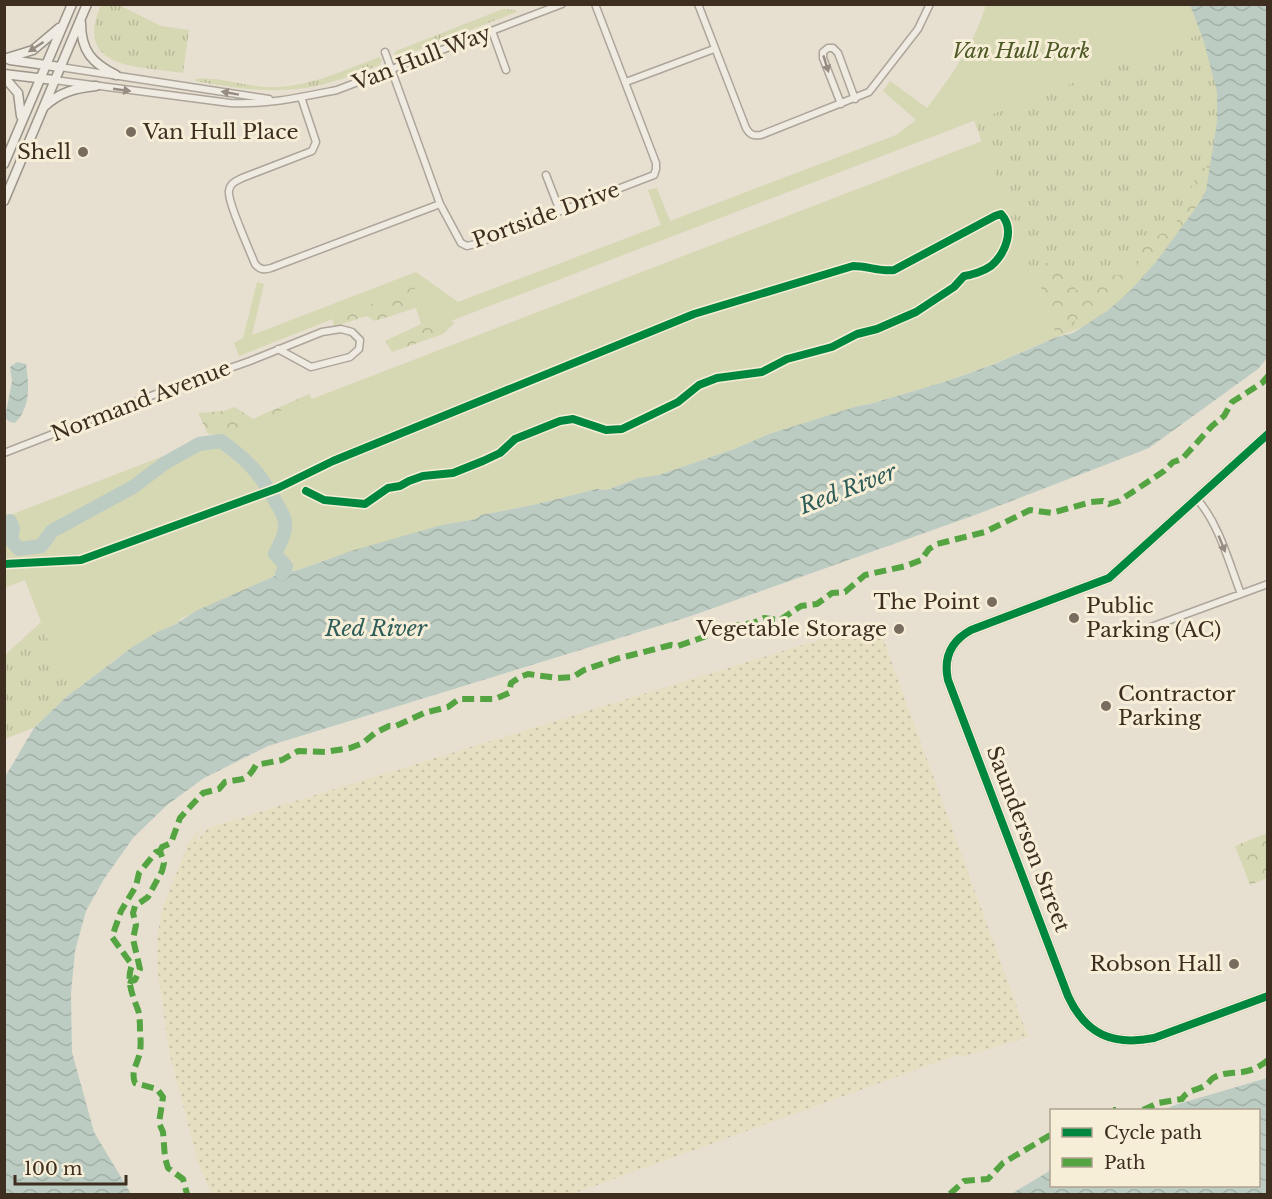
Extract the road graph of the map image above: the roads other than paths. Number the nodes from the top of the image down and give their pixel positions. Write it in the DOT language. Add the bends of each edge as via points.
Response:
graph roads {
  1 [pos="72,4"];
  2 [pos="87,4"];
  3 [pos="562,4"];
  4 [pos="595,4"];
  5 [pos="698,4"];
  6 [pos="930,4"];
  7 [pos="81,19"];
  8 [pos="62,26"];
  9 [pos="492,31"];
  10 [pos="714,49"];
  11 [pos="385,52"];
  12 [pos="4,59"];
  13 [pos="45,65"];
  14 [pos="60,67"];
  15 [pos="392,69"];
  16 [pos="507,70"];
  17 [pos="116,75"];
  18 [pos="4,76"];
  19 [pos="39,78"];
  20 [pos="54,80"];
  21 [pos="159,81"];
  22 [pos="626,82"];
  23 [pos="96,86"];
  24 [pos="154,94"];
  25 [pos="301,97"];
  26 [pos="855,99"];
  27 [pos="278,100"];
  28 [pos="841,104"];
  29 [pos="41,111"];
  30 [pos="20,123"];
  31 [pos="4,164"];
  32 [pos="546,175"];
  33 [pos="4,201"];
  34 [pos="440,204"];
  35 [pos="560,212"];
  36 [pos="278,349"];
  37 [pos="1268,434"];
  38 [pos="4,453"];
  39 [pos="1196,498"];
  40 [pos="1268,584"];
  41 [pos="1241,594"];
  42 [pos="1132,634"];
  43 [pos="1268,996"];
  1 -- 8 [label="street"];
  2 -- 7 [label="street"];
  3 -- 9 [label="street, Van Hull Way"];
  4 -- 22 [label="street, Portside Drive"];
  5 -- 10 [label="street"];
  6 -- 26 [label="street" via="918,29 879,81"];
  7 -- 14 [label="street"];
  7 -- 17 [label="street" via="82,40 91,58"];
  8 -- 12 [label="street, one-way" via="33,50"];
  8 -- 13 [label="street"];
  9 -- 15 [label="street, Van Hull Way"];
  9 -- 16 [label="street"];
  10 -- 22 [label="street"];
  10 -- 28 [label="street" via="746,128 754,136"];
  11 -- 15 [label="street, Portside Drive"];
  12 -- 13 [label="street"];
  13 -- 14 [label="street"];
  13 -- 19 [label="street"];
  14 -- 17 [label="street, Van Hull Way"];
  14 -- 20 [label="street"];
  15 -- 25 [label="street, Van Hull Way" via="337,90"];
  15 -- 34 [label="street, Portside Drive"];
  17 -- 21 [label="street, Van Hull Way"];
  18 -- 19 [label="street"];
  18 -- 30 [label="street" via="18,93"];
  19 -- 20 [label="street"];
  19 -- 30 [label="street"];
  20 -- 23 [label="street, Van Hull Way"];
  20 -- 29 [label="street"];
  21 -- 24 [label="street"];
  27 -- 21 [label="street, Van Hull Way, one-way"];
  22 -- 35 [label="street, Portside Drive" via="656,163 654,175"];
  23 -- 24 [label="street, Van Hull Way, one-way"];
  23 -- 29 [label="street" via="65,93"];
  24 -- 27 [label="street, Van Hull Way" via="242,103"];
  25 -- 27 [label="street, Van Hull Way"];
  25 -- 34 [label="street" via="316,142 312,151 242,178 229,188 230,200 258,268 271,268"];
  26 -- 28 [label="street"];
  26 -- 28 [label="street, one-way" via="838,53 828,48 823,58"];
  29 -- 33 [label="street"];
  30 -- 31 [label="street"];
  32 -- 35 [label="street"];
  34 -- 35 [label="street, Portside Drive" via="457,238 467,246"];
  36 -- 36 [label="street, Normand Avenue" via="311,368 350,357 359,349 360,340 341,329"];
  36 -- 38 [label="street, Normand Avenue"];
  37 -- 39 [label="street"];
  39 -- 41 [label="street, one-way" via="1215,528"];
  39 -- 43 [label="street, Saunderson Street" via="1109,579 971,630 953,644 946,669 1068,996 1082,1019 1102,1035 1127,1042 1154,1038"];
  40 -- 41 [label="street"];
  41 -- 42 [label="street"];
}
